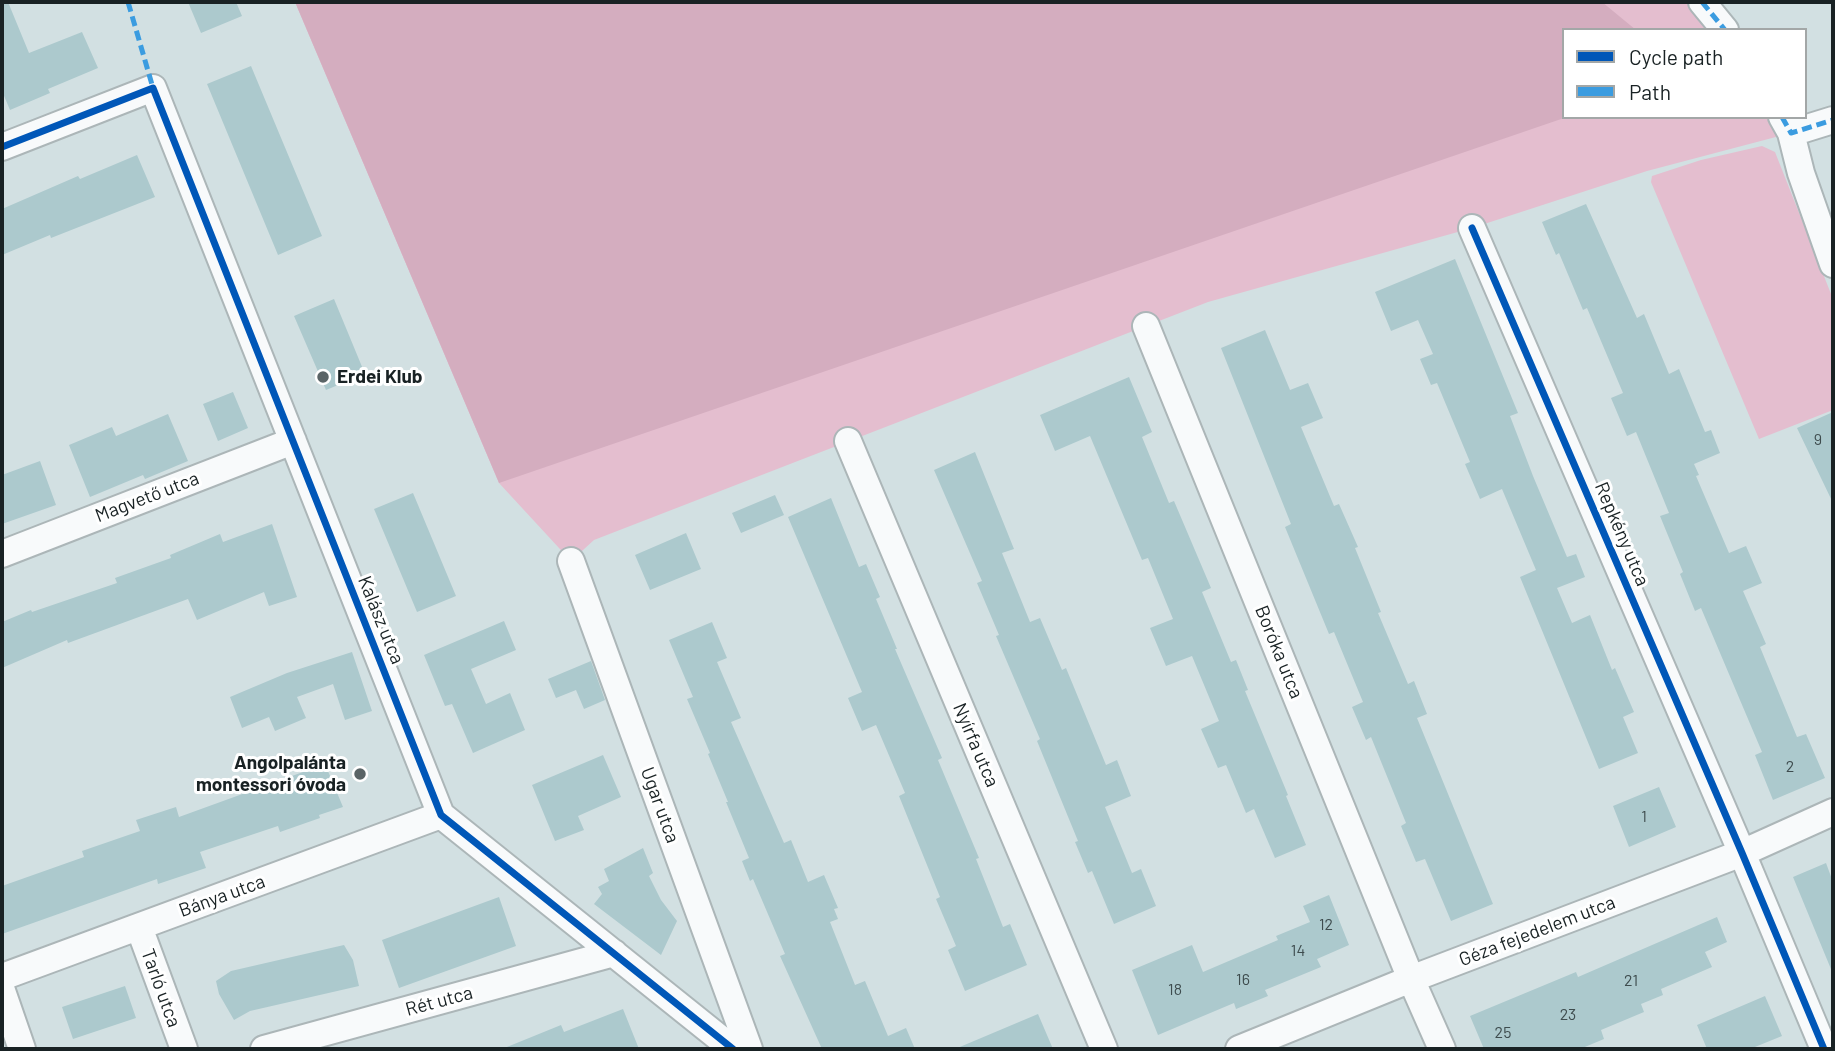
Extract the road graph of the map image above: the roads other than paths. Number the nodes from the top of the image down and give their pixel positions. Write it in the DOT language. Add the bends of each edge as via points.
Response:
graph roads {
  1 [pos="1702,2"];
  2 [pos="1723,28"];
  3 [pos="1833,120"];
  4 [pos="1786,125"];
  5 [pos="2,147"];
  6 [pos="1472,228"];
  7 [pos="1833,264"];
  8 [pos="1146,326"];
  9 [pos="293,441"];
  10 [pos="848,441"];
  11 [pos="2,554"];
  12 [pos="571,561"];
  13 [pos="1833,812"];
  14 [pos="441,815"];
  15 [pos="1742,853"];
  16 [pos="139,927"];
  17 [pos="614,953"];
  18 [pos="2,977"];
  19 [pos="1411,979"];
  20 [pos="2,991"];
  21 [pos="22,1049"];
  22 [pos="184,1049"];
  23 [pos="264,1049"];
  24 [pos="733,1049"];
  25 [pos="749,1049"];
  26 [pos="1104,1049"];
  27 [pos="1239,1049"];
  28 [pos="1442,1049"];
  29 [pos="1824,1049"];
  1 -- 2 [label="street"];
  3 -- 4 [label="street"];
  4 -- 7 [label="street"];
  5 -- 9 [label="street, Kalász utca" via="153,88"];
  6 -- 15 [label="street, Repkény utca"];
  8 -- 19 [label="street, Boróka utca"];
  9 -- 11 [label="street, Magvető utca"];
  9 -- 14 [label="street, Kalász utca"];
  10 -- 26 [label="street, Nyírfa utca"];
  12 -- 25 [label="street, Ugar utca"];
  13 -- 15 [label="street, Géza fejedelem utca"];
  14 -- 16 [label="street, Bánya utca"];
  14 -- 17 [label="street, Kalász utca"];
  15 -- 19 [label="street, Géza fejedelem utca"];
  15 -- 29 [label="street, Repkény utca"];
  16 -- 18 [label="street, Bánya utca"];
  16 -- 22 [label="street, Tarló utca"];
  17 -- 23 [label="street, Rét utca"];
  17 -- 24 [label="street, Kalász utca"];
  19 -- 27 [label="street, Géza fejedelem utca"];
  19 -- 28 [label="street, Boróka utca"];
  20 -- 21 [label="street"];
}
